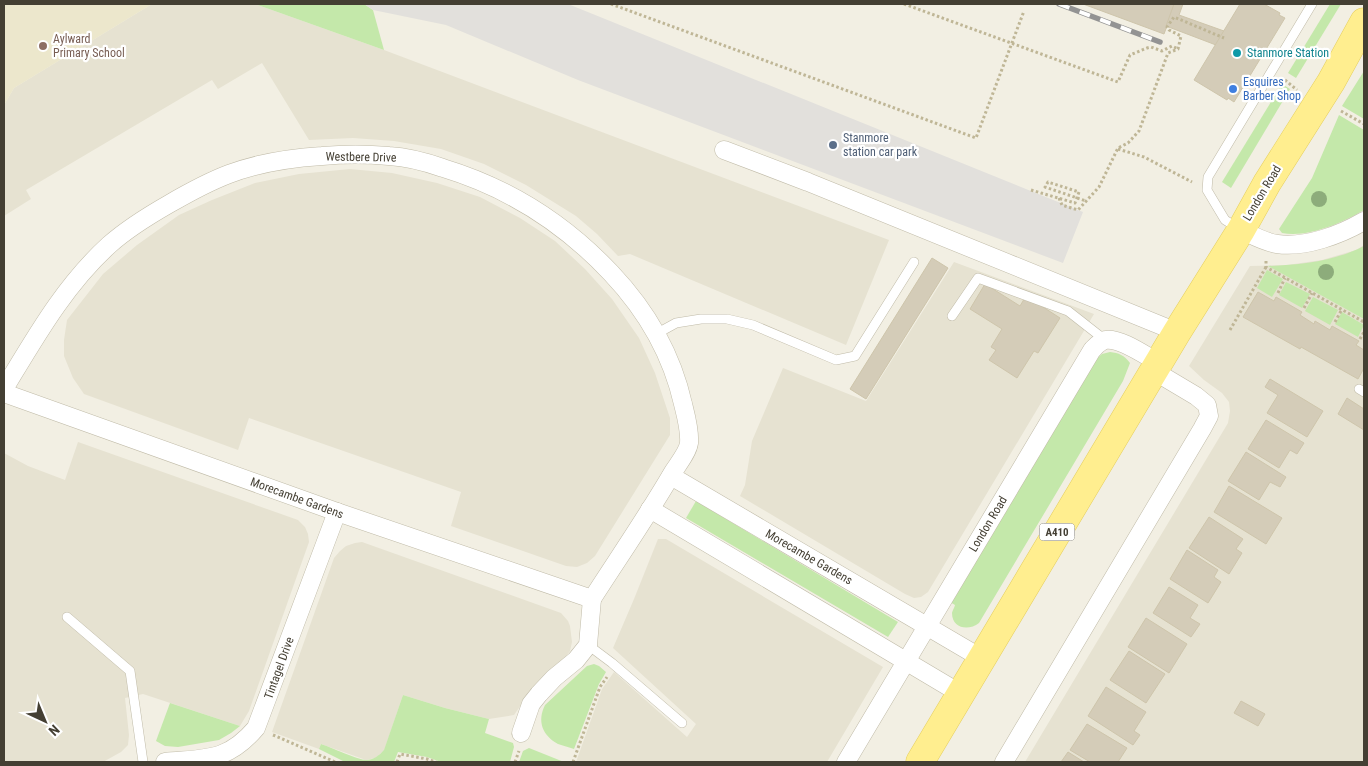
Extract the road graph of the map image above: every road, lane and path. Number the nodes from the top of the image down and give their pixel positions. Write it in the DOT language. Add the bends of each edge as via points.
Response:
graph roads {
  1 [pos="611,4"];
  2 [pos="904,4"];
  3 [pos="1312,4"];
  4 [pos="1024,11"];
  5 [pos="1364,22"];
  6 [pos="1224,38"];
  7 [pos="1011,44"];
  8 [pos="1178,48"];
  9 [pos="1282,78"];
  10 [pos="1302,93"];
  11 [pos="1337,109"];
  12 [pos="1364,124"];
  13 [pos="1118,148"];
  14 [pos="724,150"];
  15 [pos="1180,177"];
  16 [pos="1031,190"];
  17 [pos="1059,198"];
  18 [pos="1086,201"];
  19 [pos="1364,221"];
  20 [pos="1241,230"];
  21 [pos="1266,261"];
  22 [pos="914,262"];
  23 [pos="1266,267"];
  24 [pos="1285,278"];
  25 [pos="1278,293"];
  26 [pos="1312,293"];
  27 [pos="1304,308"];
  28 [pos="1342,309"];
  29 [pos="952,316"];
  30 [pos="1334,322"];
  31 [pos="1364,322"];
  32 [pos="1230,330"];
  33 [pos="1177,332"];
  34 [pos="1364,332"];
  35 [pos="656,334"];
  36 [pos="1360,339"];
  37 [pos="1105,340"];
  38 [pos="1157,367"];
  39 [pos="4,389"];
  40 [pos="4,393"];
  41 [pos="671,476"];
  42 [pos="650,509"];
  43 [pos="337,512"];
  44 [pos="592,599"];
  45 [pos="66,617"];
  46 [pos="927,626"];
  47 [pos="588,645"];
  48 [pos="981,658"];
  49 [pos="906,661"];
  50 [pos="615,666"];
  51 [pos="961,694"];
  52 [pos="682,723"];
  53 [pos="256,728"];
  54 [pos="521,733"];
  55 [pos="143,762"];
  56 [pos="165,762"];
  57 [pos="335,762"];
  58 [pos="397,762"];
  59 [pos="436,762"];
  60 [pos="573,762"];
  61 [pos="846,762"];
  62 [pos="920,762"];
  63 [pos="1004,762"];
  1 -- 7 [label="path" via="976,138"];
  2 -- 7 [label="path"];
  3 -- 20 [label="lane" via="1208,177 1207,190 1225,220"];
  4 -- 7 [label="path"];
  5 -- 20 [label="main road, London Road / A410"];
  6 -- 8 [label="path" via="1174,17 1167,28 1181,36"];
  7 -- 8 [label="path" via="1118,82 1130,55 1151,47 1162,51 1172,46"];
  8 -- 13 [label="path" via="1168,52 1139,131"];
  9 -- 10 [label="path"];
  11 -- 12 [label="path"];
  13 -- 15 [label="path" via="1144,157"];
  13 -- 18 [label="path" via="1099,187"];
  14 -- 33 [label="street"];
  16 -- 17 [label="path"];
  17 -- 18 [label="path" via="1062,205 1078,210"];
  17 -- 18 [label="path" via="1075,203 1077,197 1079,192 1048,182 1045,187 1061,193 1070,196 1078,198"];
  19 -- 20 [label="street" via="1333,236 1294,245 1264,241"];
  20 -- 33 [label="main road, London Road / A410"];
  21 -- 23 [label="path"];
  22 -- 35 [label="lane" via="855,356 836,360 754,325 727,319 676,323"];
  23 -- 24 [label="path"];
  23 -- 32 [label="path"];
  24 -- 25 [label="path"];
  24 -- 26 [label="path"];
  26 -- 27 [label="path"];
  26 -- 28 [label="path"];
  28 -- 30 [label="path"];
  28 -- 31 [label="path"];
  29 -- 37 [label="lane" via="978,278 1068,311"];
  33 -- 38 [label="main road, London Road / A410"];
  34 -- 36 [label="path"];
  35 -- 39 [label="street, Westbere Drive" via="626,289 592,253 555,223 502,190 424,162 390,156 300,157 230,174 193,190 137,223 109,245 53,309"];
  35 -- 41 [label="street, Westbere Drive" via="679,385 689,445"];
  37 -- 38 [label="street" via="1121,342"];
  37 -- 46 [label="street, London Road" via="1092,350"];
  38 -- 48 [label="main road, London Road / A410"];
  38 -- 63 [label="street" via="1207,405 1209,416"];
  40 -- 43 [label="street, Morecambe Gardens"];
  41 -- 42 [label="street"];
  41 -- 46 [label="street, Morecambe Gardens"];
  42 -- 44 [label="street"];
  42 -- 49 [label="street"];
  43 -- 44 [label="street, Morecambe Gardens"];
  43 -- 53 [label="street, Tintagel Drive"];
  44 -- 47 [label="street"];
  45 -- 55 [label="lane" via="130,671"];
  46 -- 48 [label="street, Morecambe Gardens"];
  46 -- 49 [label="street, London Road"];
  47 -- 50 [label="lane"];
  47 -- 54 [label="street" via="531,704"];
  48 -- 51 [label="main road, London Road / A410"];
  49 -- 51 [label="street"];
  49 -- 61 [label="street, London Road"];
  50 -- 52 [label="lane"];
  50 -- 60 [label="path" via="600,687"];
  51 -- 62 [label="main road, London Road / A410"];
  53 -- 56 [label="street, Tintagel Drive" via="240,746 228,753"];
  53 -- 57 [label="path"];
  58 -- 59 [label="path" via="400,754"];
}
